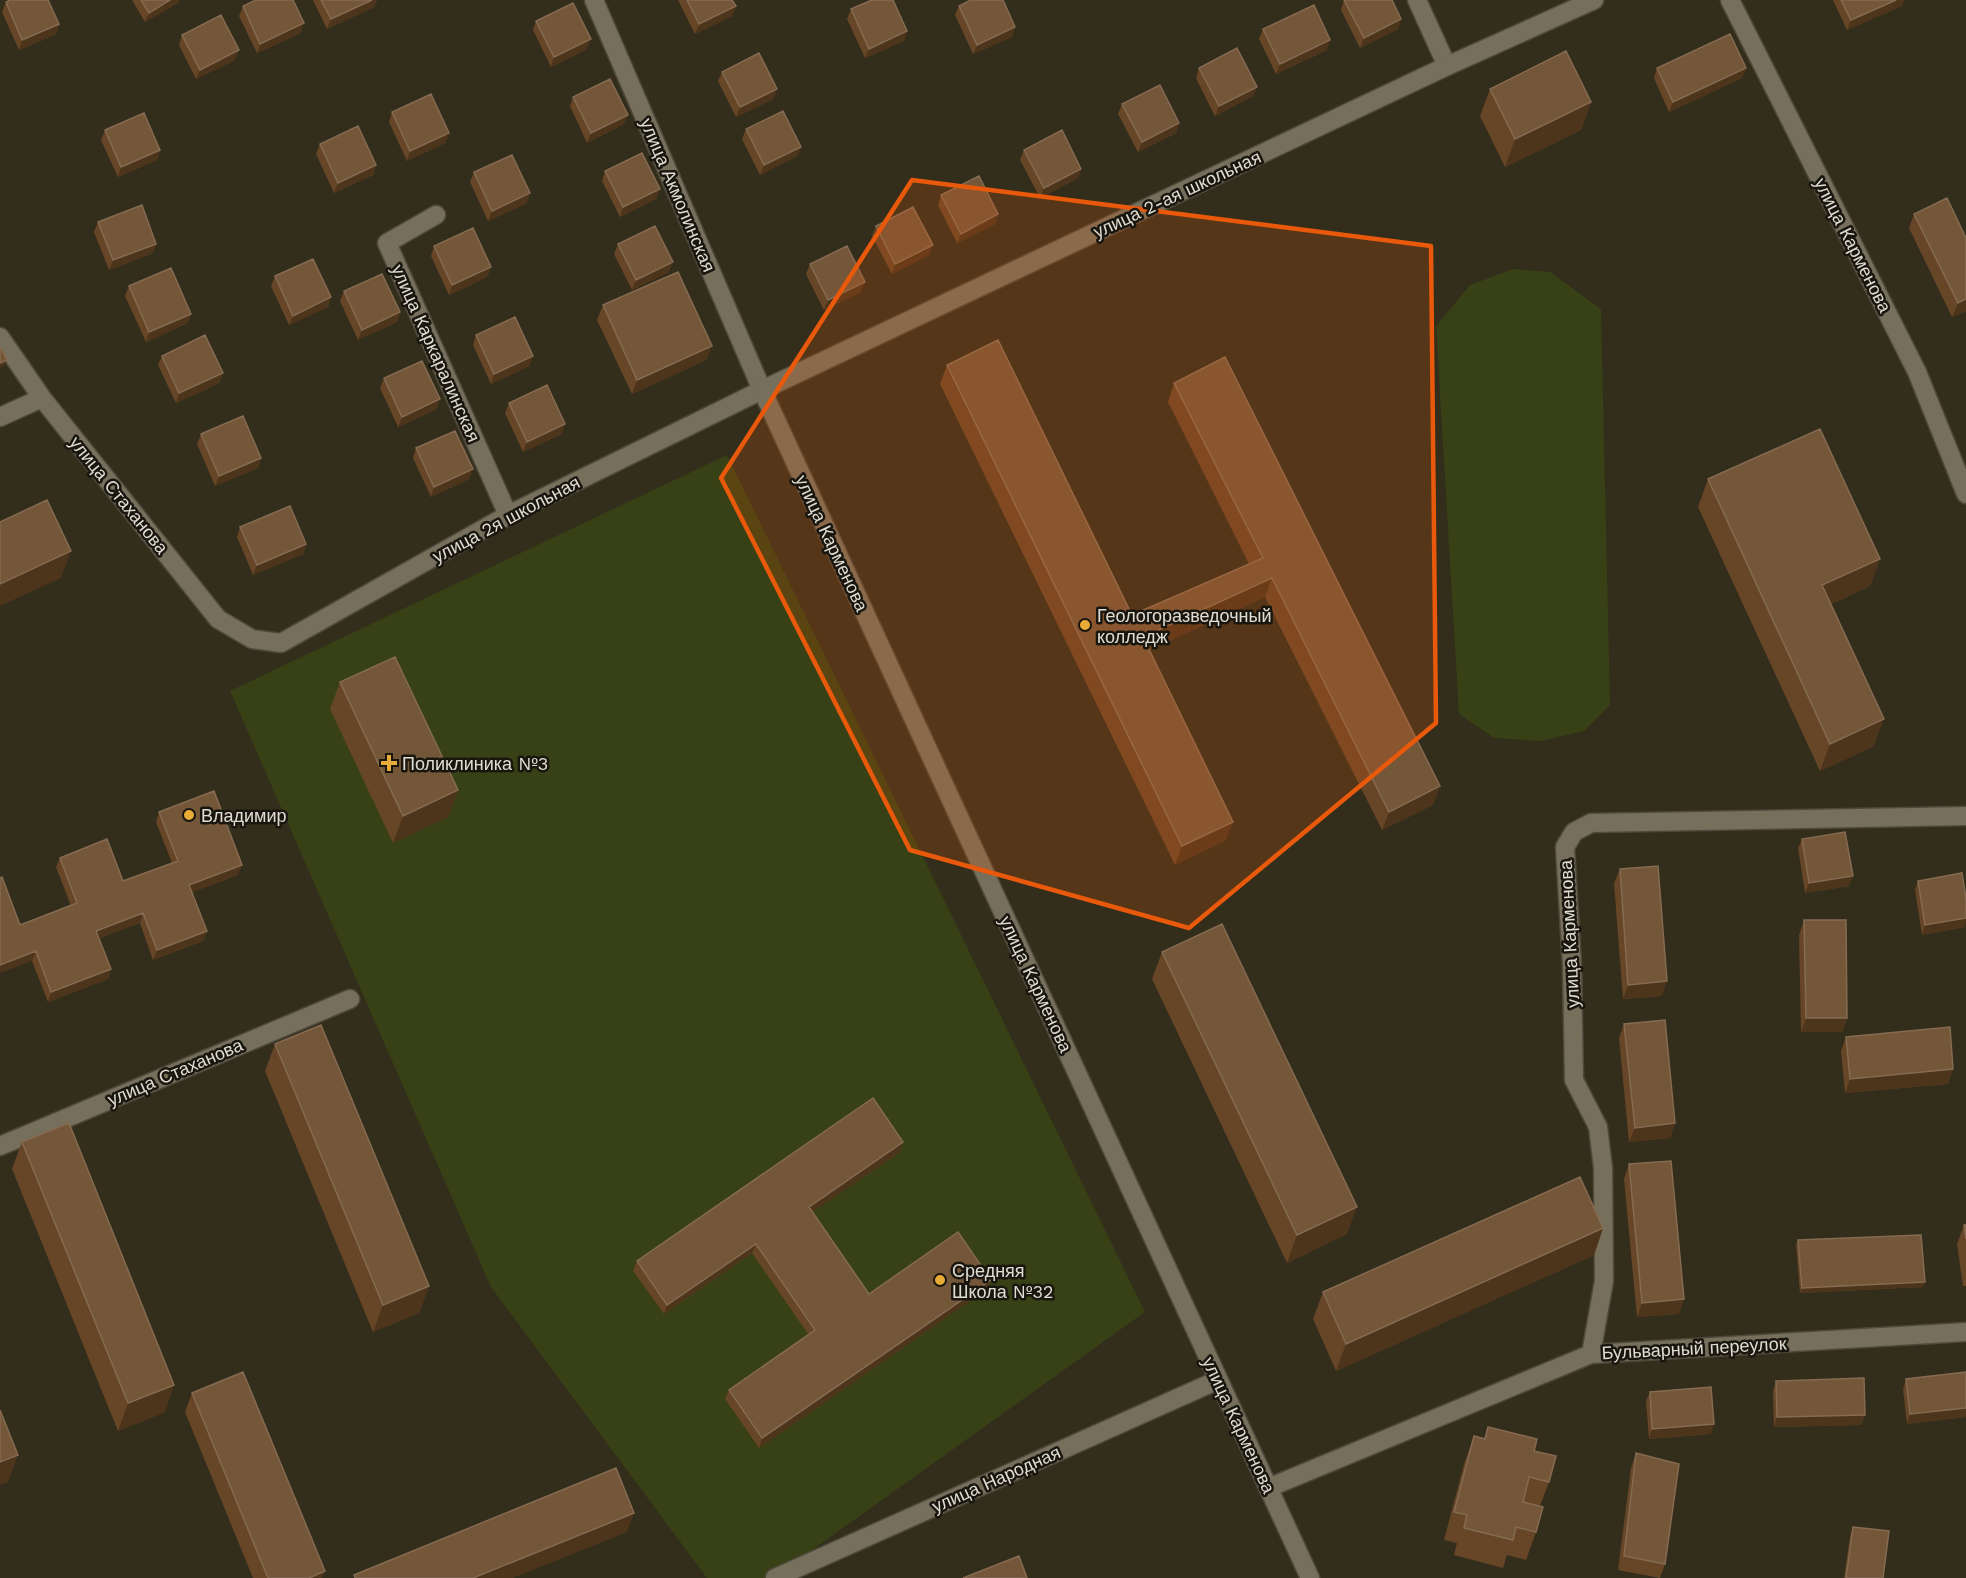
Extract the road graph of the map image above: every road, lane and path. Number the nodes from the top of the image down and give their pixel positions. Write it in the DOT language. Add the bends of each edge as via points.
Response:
graph roads {
  1 [pos="594,0"];
  2 [pos="1417,0"];
  3 [pos="1594,0"];
  4 [pos="1730,0"];
  5 [pos="1448,66"];
  6 [pos="436,215"];
  7 [pos="0,337"];
  8 [pos="762,390"];
  9 [pos="42,398"];
  10 [pos="0,417"];
  11 [pos="1966,494"];
  12 [pos="508,515"];
  13 [pos="252,639"];
  14 [pos="1966,816"];
  15 [pos="350,999"];
  16 [pos="0,1146"];
  17 [pos="1966,1332"];
  18 [pos="1591,1354"];
  19 [pos="1218,1380"];
  20 [pos="1268,1488"];
  21 [pos="774,1578"];
  22 [pos="1310,1578"];
  1 -- 8 [label="street, улица Акмолинская"];
  2 -- 5 [label="street"];
  3 -- 5 [label="street, улица 2-ая школьная"];
  4 -- 11 [label="street, улица Карменова" via="1917,372"];
  5 -- 8 [label="street, улица 2-ая школьная"];
  6 -- 12 [label="street, улица Каркаралинская" via="387,243"];
  7 -- 9 [label="street, улица Стаханова"];
  8 -- 12 [label="street, улица 2я школьная"];
  8 -- 19 [label="street, улица Карменова"];
  9 -- 10 [label="street"];
  9 -- 13 [label="street, улица Стаханова" via="218,619"];
  12 -- 13 [label="street, улица 2я школьная" via="281,643"];
  14 -- 18 [label="street, улица Карменова" via="1591,823 1574,832 1565,847 1574,1080 1598,1127 1603,1168 1604,1281"];
  15 -- 16 [label="street, улица Стаханова"];
  17 -- 18 [label="street, Бульварный переулок"];
  18 -- 20 [label="street, Бульварный переулок"];
  19 -- 20 [label="street, улица Карменова"];
  19 -- 21 [label="street, улица Народная"];
  20 -- 22 [label="street, улица Карменова"];
}
